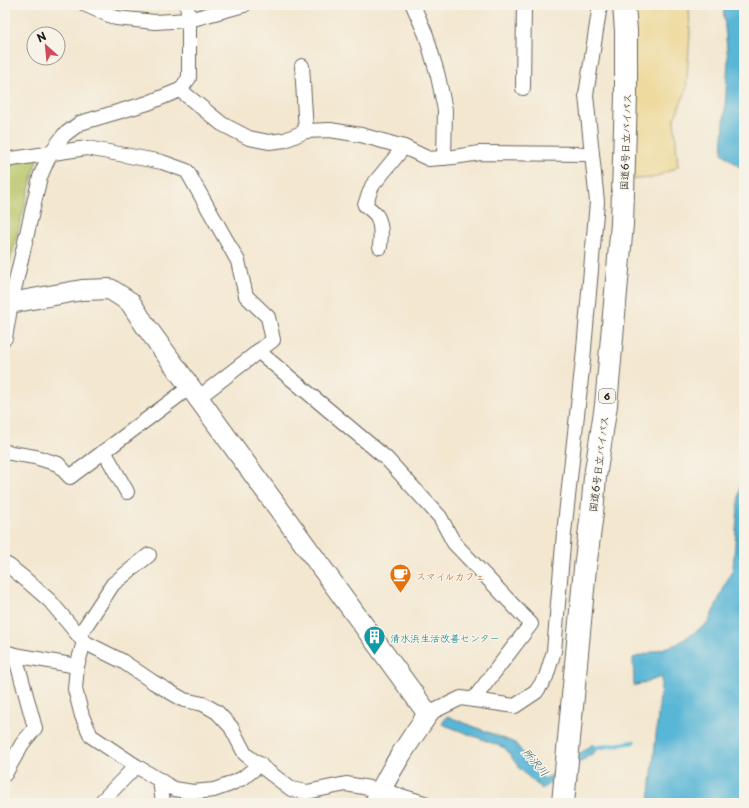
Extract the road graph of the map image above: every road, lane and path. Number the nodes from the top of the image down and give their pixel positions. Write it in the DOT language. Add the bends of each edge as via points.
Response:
graph roads {
  1 [pos="86,5"];
  2 [pos="187,5"];
  3 [pos="244,5"];
  4 [pos="413,5"];
  5 [pos="525,5"];
  6 [pos="600,5"];
  7 [pos="624,5"];
  8 [pos="189,20"];
  9 [pos="302,66"];
  10 [pos="523,88"];
  11 [pos="180,90"];
  12 [pos="306,131"];
  13 [pos="404,147"];
  14 [pos="50,154"];
  15 [pos="592,154"];
  16 [pos="444,158"];
  17 [pos="5,160"];
  18 [pos="380,247"];
  19 [pos="8,303"];
  20 [pos="5,338"];
  21 [pos="258,351"];
  22 [pos="194,392"];
  23 [pos="104,451"];
  24 [pos="5,452"];
  25 [pos="127,492"];
  26 [pos="149,555"];
  27 [pos="5,564"];
  28 [pos="82,639"];
  29 [pos="10,654"];
  30 [pos="77,666"];
  31 [pos="473,700"];
  32 [pos="428,714"];
  33 [pos="260,764"];
  34 [pos="136,766"];
  35 [pos="5,774"];
  36 [pos="160,780"];
  37 [pos="378,797"];
  38 [pos="100,803"];
  39 [pos="163,803"];
  40 [pos="424,803"];
  41 [pos="563,803"];
  1 -- 8 [label="street" via="116,18 155,22"];
  2 -- 8 [label="street"];
  3 -- 8 [label="street"];
  4 -- 16 [label="street" via="426,35 445,110"];
  5 -- 10 [label="street"];
  6 -- 15 [label="street" via="586,95"];
  7 -- 41 [label="highway, 国道6号日立バイパス / 6" via="626,96 622,224 606,405 585,568"];
  8 -- 11 [label="street" via="189,78"];
  9 -- 12 [label="street"];
  11 -- 12 [label="street" via="222,124 249,138 269,142 285,140"];
  11 -- 14 [label="street" via="148,103 80,123 64,135"];
  12 -- 13 [label="street" via="345,132"];
  13 -- 16 [label="street" via="429,159"];
  13 -- 18 [label="street" via="372,186 365,205 376,215 380,223"];
  14 -- 17 [label="street"];
  14 -- 19 [label="street" via="40,177"];
  14 -- 21 [label="street" via="87,148 162,162 187,171 238,261 246,296 268,317 273,340"];
  15 -- 16 [label="street" via="480,153"];
  15 -- 31 [label="street" via="597,202 554,651 546,677 536,692 516,706"];
  19 -- 20 [label="street"];
  19 -- 22 [label="street" via="82,290 110,289 130,302"];
  21 -- 22 [label="street"];
  21 -- 31 [label="street" via="386,458 440,517 454,543 531,624"];
  22 -- 23 [label="street"];
  22 -- 32 [label="street"];
  23 -- 24 [label="street" via="70,477 58,464"];
  23 -- 25 [label="street"];
  26 -- 28 [label="street" via="114,584"];
  27 -- 28 [label="street" via="50,601"];
  28 -- 30 [label="street"];
  28 -- 33 [label="street" via="184,700 203,704 217,712 231,727 245,754"];
  29 -- 30 [label="street"];
  29 -- 35 [label="street" via="35,728 22,744"];
  30 -- 34 [label="street" via="75,689 82,716 91,736"];
  31 -- 32 [label="street" via="461,698"];
  32 -- 37 [label="street" via="402,751"];
  33 -- 36 [label="street" via="243,778 214,790 193,792 174,788"];
  33 -- 37 [label="street" via="291,789 307,792 346,784"];
  34 -- 36 [label="street"];
  34 -- 38 [label="street"];
  36 -- 39 [label="street"];
  37 -- 40 [label="street"];
}
